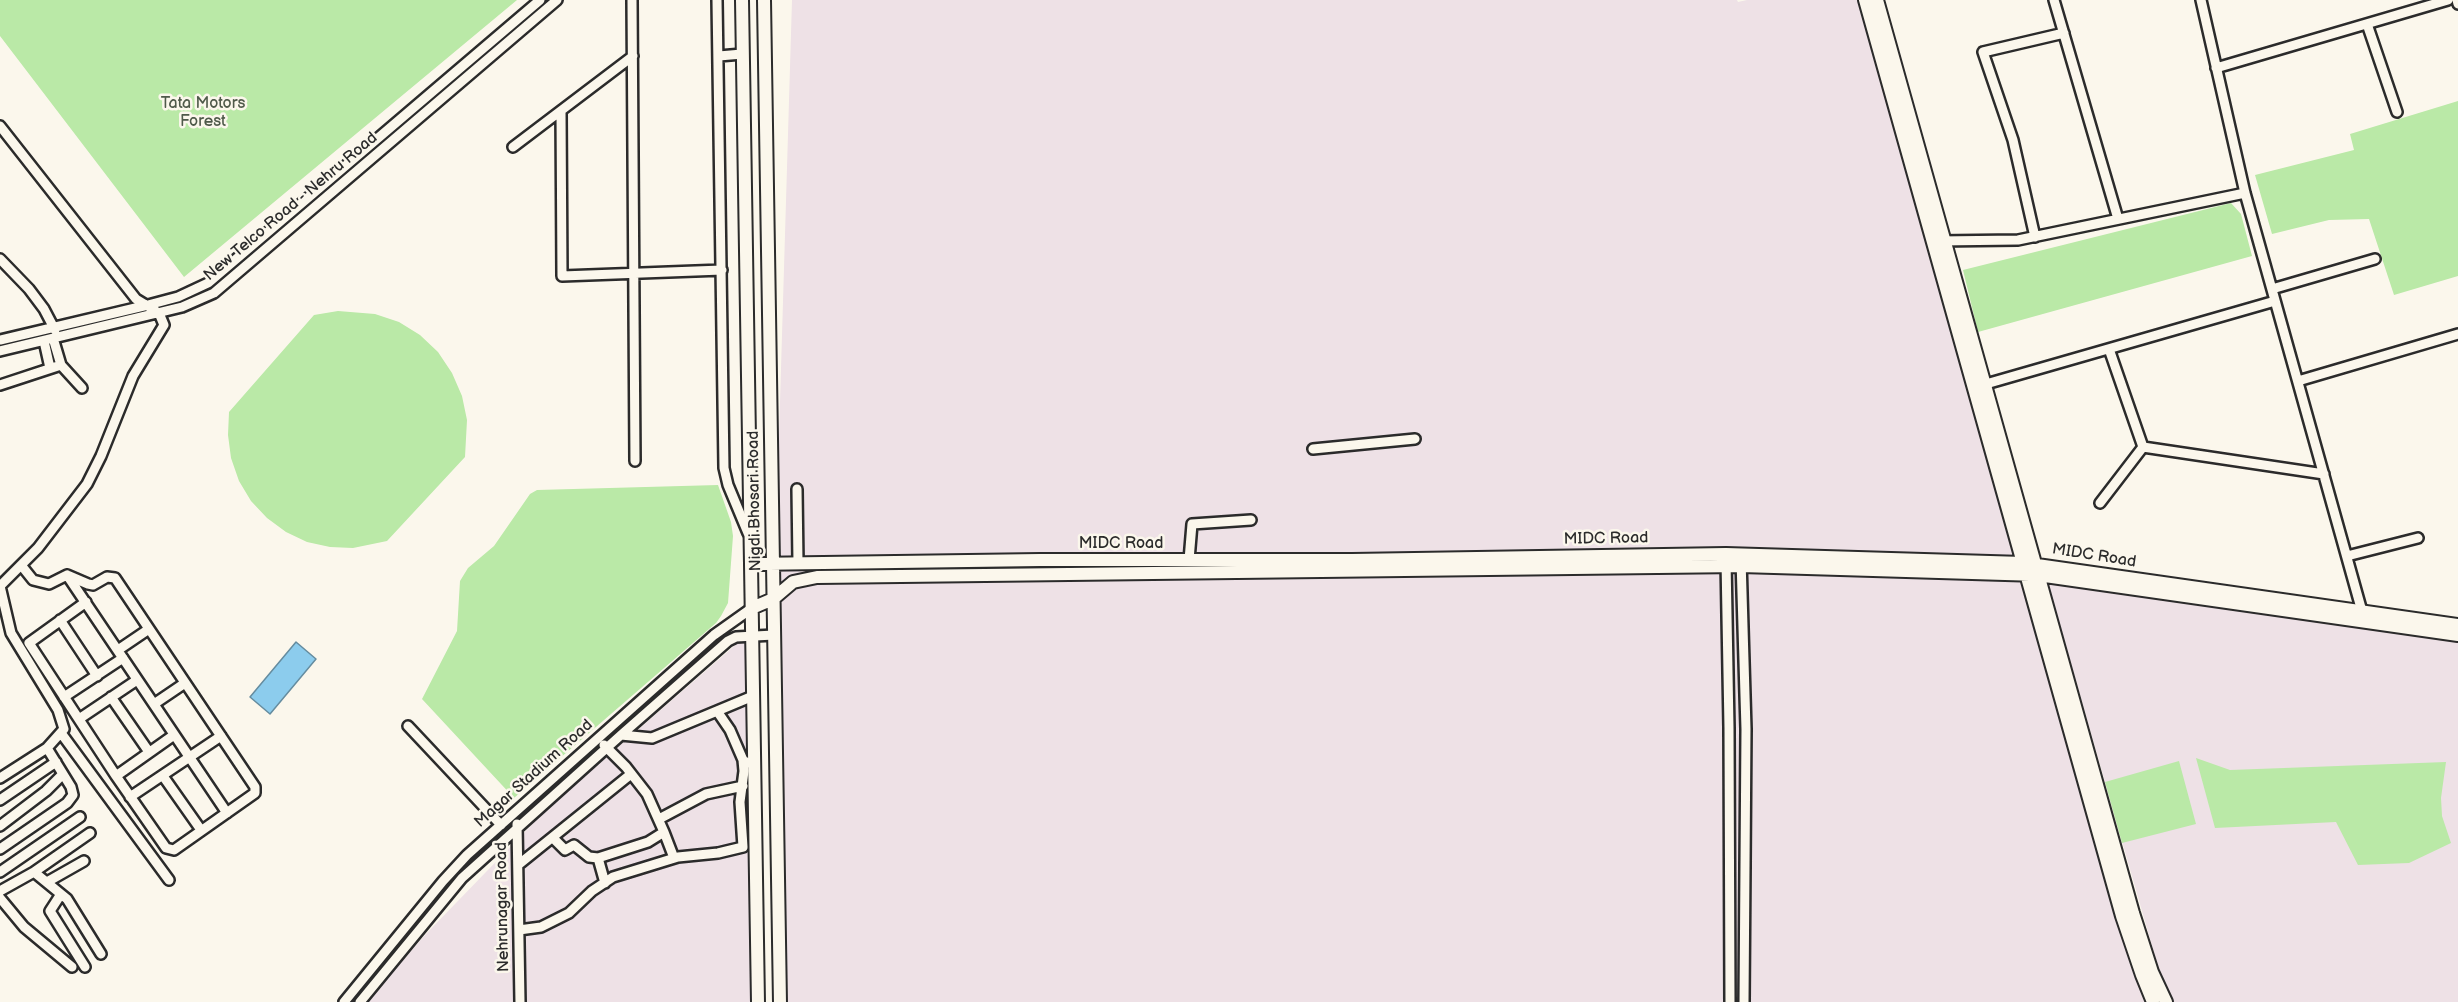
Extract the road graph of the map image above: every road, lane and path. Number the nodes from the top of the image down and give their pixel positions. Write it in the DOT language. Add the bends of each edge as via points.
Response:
graph roads {
  1 [pos="540,0"];
  2 [pos="557,0"];
  3 [pos="632,0"];
  4 [pos="717,0"];
  5 [pos="742,0"];
  6 [pos="764,0"];
  7 [pos="1865,0"];
  8 [pos="1877,0"];
  9 [pos="2054,0"];
  10 [pos="2201,0"];
  11 [pos="2448,0"];
  12 [pos="2457,0"];
  13 [pos="2458,4"];
  14 [pos="2367,24"];
  15 [pos="2064,33"];
  16 [pos="742,54"];
  17 [pos="633,56"];
  18 [pos="719,56"];
  19 [pos="2216,68"];
  20 [pos="459,70"];
  21 [pos="466,78"];
  22 [pos="561,111"];
  23 [pos="2397,111"];
  24 [pos="0,126"];
  25 [pos="513,147"];
  26 [pos="2245,193"];
  27 [pos="2118,219"];
  28 [pos="2035,237"];
  29 [pos="1939,240"];
  30 [pos="0,259"];
  31 [pos="2375,259"];
  32 [pos="722,270"];
  33 [pos="634,274"];
  34 [pos="2272,289"];
  35 [pos="2275,301"];
  36 [pos="148,305"];
  37 [pos="159,313"];
  38 [pos="54,327"];
  39 [pos="2458,334"];
  40 [pos="51,339"];
  41 [pos="0,340"];
  42 [pos="2109,349"];
  43 [pos="0,351"];
  44 [pos="61,365"];
  45 [pos="50,368"];
  46 [pos="2298,381"];
  47 [pos="0,385"];
  48 [pos="1980,386"];
  49 [pos="82,388"];
  50 [pos="1415,439"];
  51 [pos="2143,447"];
  52 [pos="1313,449"];
  53 [pos="635,461"];
  54 [pos="2324,474"];
  55 [pos="798,489"];
  56 [pos="2100,503"];
  57 [pos="1251,520"];
  58 [pos="2418,537"];
  59 [pos="750,538"];
  60 [pos="2347,556"];
  61 [pos="1189,560"];
  62 [pos="1726,560"];
  63 [pos="1741,560"];
  64 [pos="798,563"];
  65 [pos="751,564"];
  66 [pos="773,564"];
  67 [pos="21,565"];
  68 [pos="1269,567"];
  69 [pos="2031,569"];
  70 [pos="67,575"];
  71 [pos="0,586"];
  72 [pos="773,599"];
  73 [pos="86,602"];
  74 [pos="752,608"];
  75 [pos="2364,616"];
  76 [pos="60,620"];
  77 [pos="2458,625"];
  78 [pos="149,629"];
  79 [pos="752,635"];
  80 [pos="774,635"];
  81 [pos="2458,635"];
  82 [pos="118,650"];
  83 [pos="123,658"];
  84 [pos="97,676"];
  85 [pos="137,680"];
  86 [pos="185,683"];
  87 [pos="753,696"];
  88 [pos="64,697"];
  89 [pos="111,697"];
  90 [pos="154,705"];
  91 [pos="717,711"];
  92 [pos="79,719"];
  93 [pos="408,726"];
  94 [pos="61,733"];
  95 [pos="174,735"];
  96 [pos="621,735"];
  97 [pos="221,736"];
  98 [pos="598,739"];
  99 [pos="607,747"];
  100 [pos="47,748"];
  101 [pos="149,752"];
  102 [pos="190,758"];
  103 [pos="56,762"];
  104 [pos="749,764"];
  105 [pos="63,774"];
  106 [pos="631,774"];
  107 [pos="116,776"];
  108 [pos="163,776"];
  109 [pos="0,778"];
  110 [pos="743,786"];
  111 [pos="130,797"];
  112 [pos="0,800"];
  113 [pos="516,812"];
  114 [pos="226,813"];
  115 [pos="80,817"];
  116 [pos="659,819"];
  117 [pos="501,825"];
  118 [pos="0,826"];
  119 [pos="517,828"];
  120 [pos="201,831"];
  121 [pos="664,832"];
  122 [pos="90,833"];
  123 [pos="553,838"];
  124 [pos="0,849"];
  125 [pos="598,858"];
  126 [pos="674,858"];
  127 [pos="84,861"];
  128 [pos="518,865"];
  129 [pos="0,872"];
  130 [pos="34,872"];
  131 [pos="169,880"];
  132 [pos="46,882"];
  133 [pos="605,883"];
  134 [pos="0,891"];
  135 [pos="61,894"];
  136 [pos="0,898"];
  137 [pos="519,930"];
  138 [pos="101,954"];
  139 [pos="72,967"];
  140 [pos="85,967"];
  141 [pos="344,1002"];
  142 [pos="360,1002"];
  143 [pos="520,1002"];
  144 [pos="758,1002"];
  145 [pos="780,1002"];
  146 [pos="1730,1002"];
  147 [pos="1744,1002"];
  148 [pos="2153,1002"];
  149 [pos="2166,1002"];
  1 -- 20 [label="street, New Telco Road - Nehru Road"];
  2 -- 21 [label="street, New Telco Road - Nehru Road"];
  3 -- 17 [label="street"];
  4 -- 18 [label="street"];
  5 -- 16 [label="main road, Nigdi Bhosari Road"];
  6 -- 66 [label="main road, Nigdi Bhosari Road"];
  7 -- 29 [label="main road"];
  8 -- 29 [label="main road"];
  9 -- 15 [label="street"];
  10 -- 19 [label="street"];
  11 -- 14 [label="street"];
  12 -- 13 [label="street"];
  14 -- 19 [label="street"];
  14 -- 23 [label="street"];
  15 -- 27 [label="street"];
  15 -- 28 [label="street" via="1983,52 2013,141"];
  16 -- 18 [label="street"];
  16 -- 59 [label="main road, Nigdi Bhosari Road"];
  17 -- 22 [label="street"];
  17 -- 33 [label="street"];
  18 -- 32 [label="street"];
  19 -- 26 [label="street"];
  20 -- 21 [label="street"];
  20 -- 36 [label="street, New Telco Road - Nehru Road" via="217,276 195,290"];
  21 -- 37 [label="street, New Telco Road - Nehru Road" via="220,288 200,300"];
  22 -- 25 [label="street"];
  22 -- 33 [label="street" via="562,276"];
  24 -- 36 [label="street" via="130,292"];
  26 -- 27 [label="street"];
  26 -- 34 [label="street"];
  27 -- 28 [label="street"];
  28 -- 29 [label="street"];
  29 -- 48 [label="main road"];
  30 -- 38 [label="street" via="29,289"];
  31 -- 34 [label="street"];
  32 -- 33 [label="street"];
  32 -- 59 [label="street" via="724,468"];
  33 -- 53 [label="street"];
  34 -- 35 [label="street"];
  35 -- 42 [label="street"];
  35 -- 46 [label="street"];
  36 -- 37 [label="street"];
  36 -- 38 [label="street, New Telco Road - Nehru Road"];
  37 -- 40 [label="street, New Telco Road - Nehru Road"];
  37 -- 67 [label="street" via="162,328 133,376 87,484"];
  38 -- 40 [label="street"];
  38 -- 41 [label="street, New Telco Road - Nehru Road"];
  39 -- 46 [label="street"];
  40 -- 43 [label="street, New Telco Road - Nehru Road"];
  40 -- 44 [label="street"];
  40 -- 45 [label="street"];
  42 -- 48 [label="street"];
  42 -- 51 [label="street"];
  44 -- 45 [label="street"];
  44 -- 49 [label="street"];
  45 -- 47 [label="street"];
  46 -- 54 [label="street"];
  48 -- 69 [label="main road"];
  50 -- 52 [label="street"];
  51 -- 54 [label="street"];
  51 -- 56 [label="street"];
  54 -- 60 [label="street"];
  55 -- 64 [label="street"];
  57 -- 61 [label="street" via="1192,524"];
  58 -- 60 [label="street"];
  59 -- 65 [label="main road, Nigdi Bhosari Road"];
  60 -- 75 [label="street"];
  61 -- 64 [label="main road, MIDC Road"];
  61 -- 68 [label="main road, MIDC Road"];
  62 -- 63 [label="main road, MIDC Road"];
  62 -- 68 [label="main road, MIDC Road"];
  62 -- 146 [label="street"];
  63 -- 69 [label="main road, MIDC Road"];
  63 -- 147 [label="street" via="1746,729"];
  64 -- 66 [label="main road, MIDC Road"];
  65 -- 66 [label="main road, MIDC Road"];
  65 -- 74 [label="main road, Nigdi Bhosari Road"];
  66 -- 72 [label="main road, Nigdi Bhosari Road"];
  67 -- 70 [label="street" via="33,580 49,584"];
  67 -- 71 [label="street"];
  68 -- 72 [label="main road, Magar Stadium Road" via="817,577 793,582"];
  69 -- 75 [label="main road, MIDC Road"];
  69 -- 148 [label="main road" via="2122,916"];
  69 -- 149 [label="main road" via="2133,913"];
  70 -- 73 [label="street"];
  70 -- 78 [label="street" via="93,585 112,576"];
  71 -- 94 [label="street" via="11,633 62,718"];
  72 -- 74 [label="main road, Magar Stadium Road"];
  72 -- 80 [label="main road, Nigdi Bhosari Road"];
  73 -- 76 [label="street"];
  73 -- 82 [label="street"];
  74 -- 79 [label="main road, Nigdi Bhosari Road"];
  74 -- 98 [label="street, Magar Stadium Road" via="714,635"];
  75 -- 77 [label="main road, MIDC Road"];
  75 -- 81 [label="main road, MIDC Road"];
  76 -- 84 [label="street"];
  76 -- 88 [label="street" via="29,643"];
  78 -- 82 [label="street"];
  78 -- 86 [label="street"];
  79 -- 80 [label="street, Magar Stadium Road"];
  79 -- 87 [label="main road, Nigdi Bhosari Road"];
  79 -- 96 [label="street, Magar Stadium Road" via="736,637 719,648"];
  80 -- 145 [label="main road, Nigdi Bhosari Road"];
  82 -- 83 [label="street"];
  83 -- 84 [label="street"];
  83 -- 85 [label="street"];
  84 -- 88 [label="street"];
  85 -- 89 [label="street"];
  85 -- 90 [label="street"];
  86 -- 90 [label="street"];
  86 -- 97 [label="street"];
  87 -- 91 [label="street"];
  87 -- 104 [label="main road, Nigdi Bhosari Road"];
  88 -- 92 [label="street"];
  89 -- 92 [label="street"];
  89 -- 101 [label="street"];
  90 -- 95 [label="street"];
  91 -- 96 [label="street" via="652,738"];
  91 -- 104 [label="street"];
  92 -- 107 [label="street"];
  93 -- 117 [label="street"];
  94 -- 100 [label="street"];
  94 -- 131 [label="street"];
  95 -- 101 [label="street"];
  95 -- 102 [label="street"];
  96 -- 99 [label="street, Magar Stadium Road"];
  97 -- 102 [label="street"];
  97 -- 114 [label="street" via="256,790"];
  98 -- 99 [label="street"];
  98 -- 113 [label="street, Magar Stadium Road"];
  99 -- 106 [label="street"];
  99 -- 119 [label="street, Magar Stadium Road"];
  100 -- 103 [label="street"];
  100 -- 109 [label="street"];
  101 -- 107 [label="street"];
  102 -- 108 [label="street"];
  102 -- 114 [label="street"];
  103 -- 105 [label="street"];
  103 -- 112 [label="street"];
  104 -- 110 [label="street"];
  104 -- 144 [label="main road, Nigdi Bhosari Road"];
  105 -- 118 [label="street"];
  105 -- 124 [label="street" via="73,795 68,803"];
  106 -- 116 [label="street" via="647,794"];
  106 -- 123 [label="street"];
  107 -- 111 [label="street"];
  108 -- 111 [label="street"];
  108 -- 120 [label="street"];
  110 -- 116 [label="street" via="706,794"];
  110 -- 126 [label="street" via="743,847"];
  111 -- 120 [label="street" via="169,850"];
  113 -- 117 [label="street, Magar Stadium Road"];
  113 -- 119 [label="street, Nehrunagar Road"];
  114 -- 120 [label="street"];
  115 -- 129 [label="street"];
  116 -- 121 [label="street"];
  117 -- 141 [label="street, Magar Stadium Road" via="453,869"];
  119 -- 128 [label="street, Nehrunagar Road"];
  119 -- 142 [label="street, Magar Stadium Road" via="462,878"];
  121 -- 125 [label="street" via="648,842"];
  121 -- 126 [label="street"];
  122 -- 130 [label="street"];
  123 -- 125 [label="street" via="566,850 574,845"];
  123 -- 128 [label="street"];
  125 -- 133 [label="street"];
  126 -- 133 [label="street"];
  127 -- 132 [label="street"];
  128 -- 137 [label="street, Nehrunagar Road"];
  130 -- 132 [label="street"];
  130 -- 134 [label="street"];
  132 -- 135 [label="street"];
  133 -- 137 [label="street" via="569,913 542,927"];
  135 -- 138 [label="street"];
  135 -- 140 [label="street" via="50,911"];
  136 -- 139 [label="street" via="24,927"];
  137 -- 143 [label="street, Nehrunagar Road"];
}
